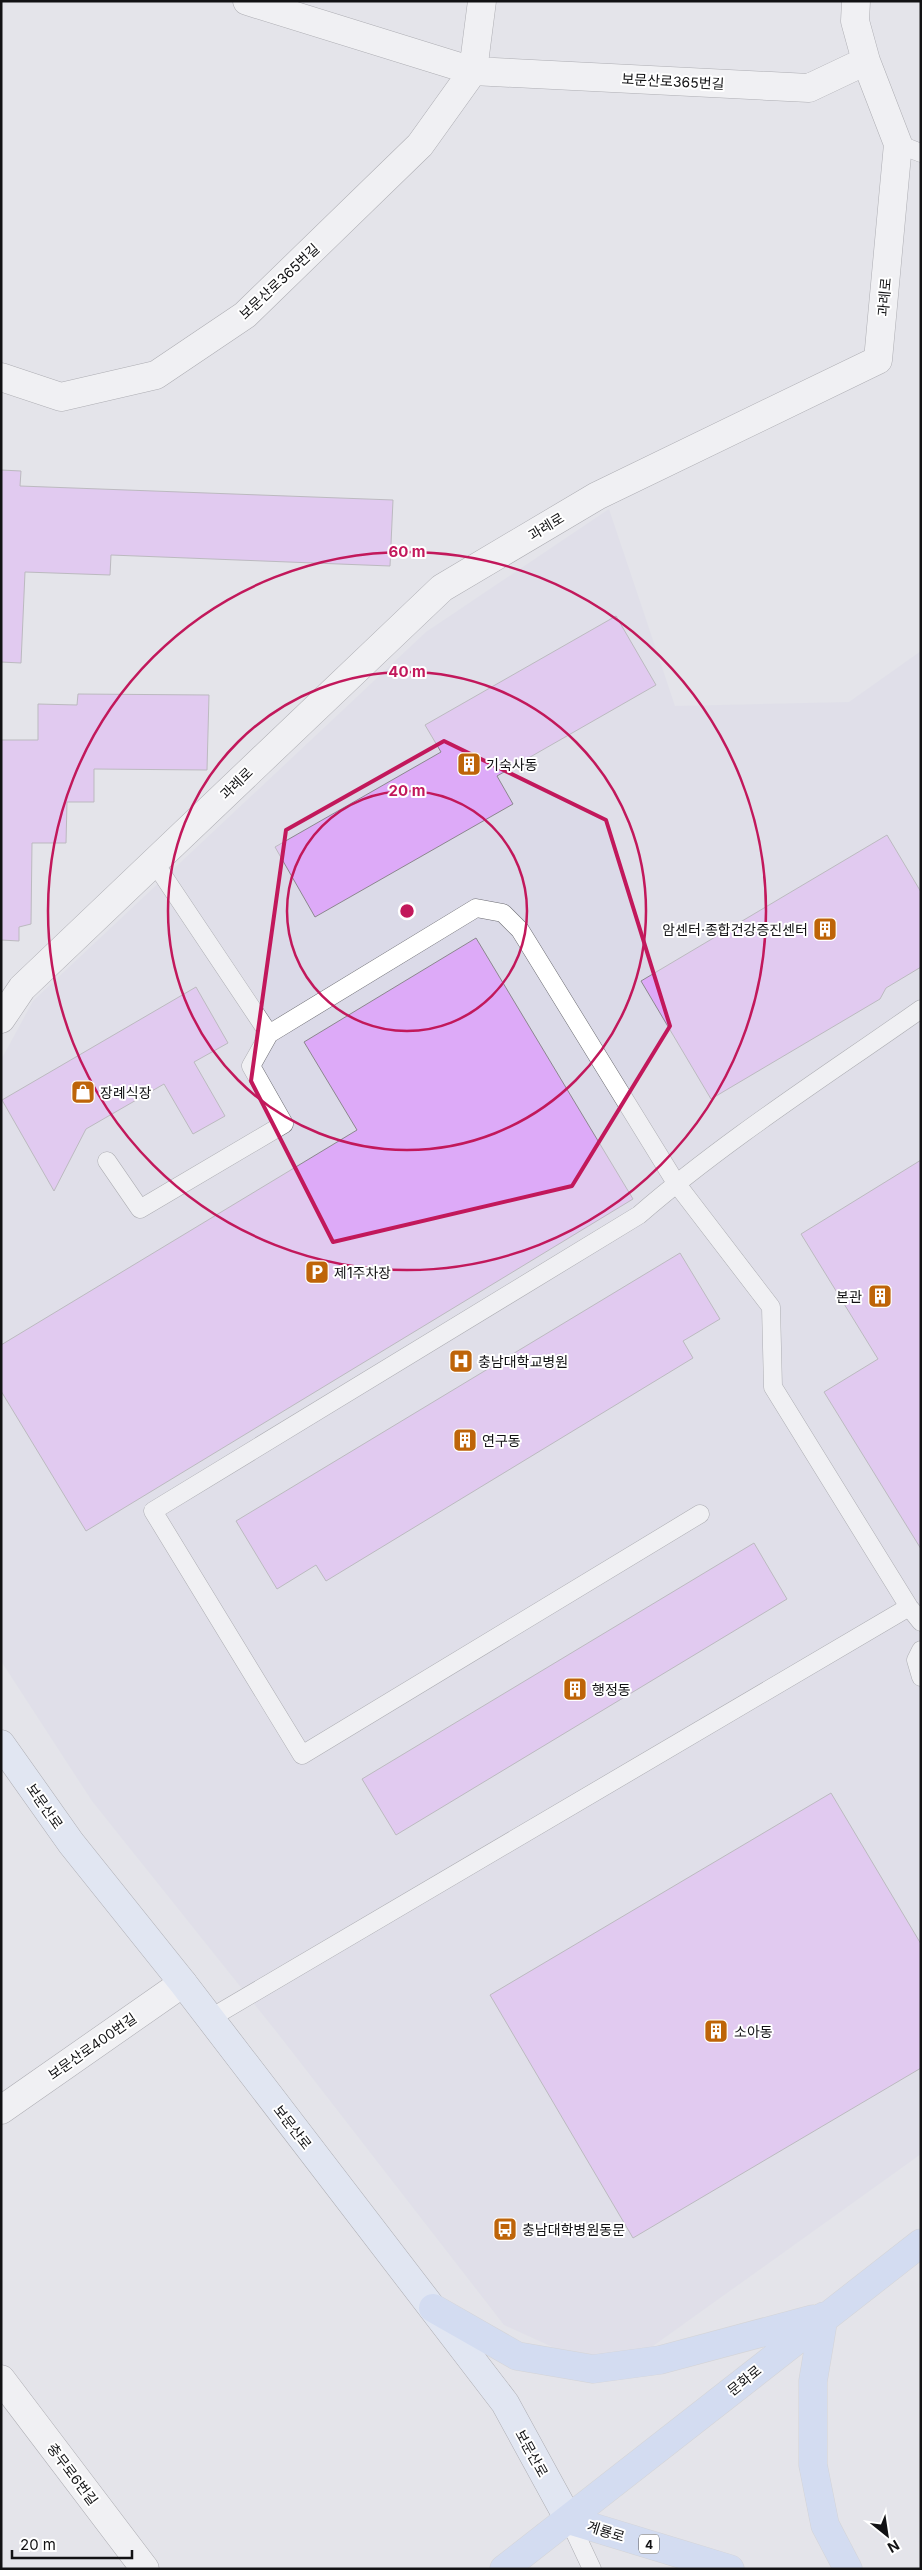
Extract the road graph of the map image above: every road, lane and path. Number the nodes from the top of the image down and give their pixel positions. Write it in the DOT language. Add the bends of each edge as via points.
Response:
graph roads {
  1 [pos="247,1"];
  2 [pos="482,1"];
  3 [pos="856,1"];
  4 [pos="866,61"];
  5 [pos="473,71"];
  6 [pos="909,149"];
  7 [pos="1,377"];
  8 [pos="154,862"];
  9 [pos="921,1009"];
  10 [pos="1,1019"];
  11 [pos="269,1034"];
  12 [pos="107,1161"];
  13 [pos="676,1183"];
  14 [pos="700,1514"];
  15 [pos="909,1607"];
  16 [pos="921,1622"];
  17 [pos="921,1650"];
  18 [pos="921,1677"];
  19 [pos="1,1744"];
  20 [pos="183,1983"];
  21 [pos="209,2019"];
  22 [pos="1,2110"];
  23 [pos="921,2243"];
  24 [pos="434,2308"];
  25 [pos="824,2316"];
  26 [pos="1,2379"];
  27 [pos="569,2520"];
  28 [pos="146,2569"];
  29 [pos="504,2569"];
  30 [pos="592,2569"];
  31 [pos="730,2569"];
  32 [pos="848,2569"];
  1 -- 5 [label="street, 보문산로365번길"];
  2 -- 5 [label="street, 보문산로365번길"];
  3 -- 4 [label="street, 과례로" via="855,21"];
  4 -- 5 [label="street, 보문산로365번길" via="809,88"];
  4 -- 6 [label="street, 과례로"];
  5 -- 7 [label="street, 보문산로365번길" via="420,145 245,315 156,375 61,397"];
  6 -- 8 [label="street, 과례로" via="878,360 596,496 442,588"];
  8 -- 10 [label="street, 과례로" via="22,988"];
  8 -- 11 [label="lane"];
  9 -- 13 [label="lane"];
  11 -- 12 [label="lane" via="251,1066 284,1124 140,1209"];
  11 -- 13 [label="lane" via="476,908 503,913 520,930"];
  13 -- 14 [label="lane" via="639,1215 153,1510 302,1756"];
  13 -- 15 [label="lane" via="771,1307 773,1387"];
  15 -- 16 [label="lane"];
  15 -- 21 [label="lane"];
  17 -- 18 [label="lane" via="916,1660"];
  19 -- 20 [label="main road, 보문산로" via="71,1844"];
  20 -- 21 [label="main road, 보문산로"];
  20 -- 22 [label="street, 보문산로400번길"];
  21 -- 24 [label="main road, 보문산로"];
  23 -- 25 [label="main road, 문화로"];
  24 -- 25 [label="main road" via="517,2356 593,2369 660,2360"];
  24 -- 27 [label="main road, 보문산로" via="505,2403"];
  25 -- 27 [label="main road, 문화로"];
  25 -- 32 [label="main road" via="813,2381 813,2465 825,2525"];
  26 -- 28 [label="street, 충무로6번길"];
  27 -- 29 [label="main road, 문화로"];
  27 -- 30 [label="lane"];
  27 -- 31 [label="main road, 계룡로 / 4"];
}
